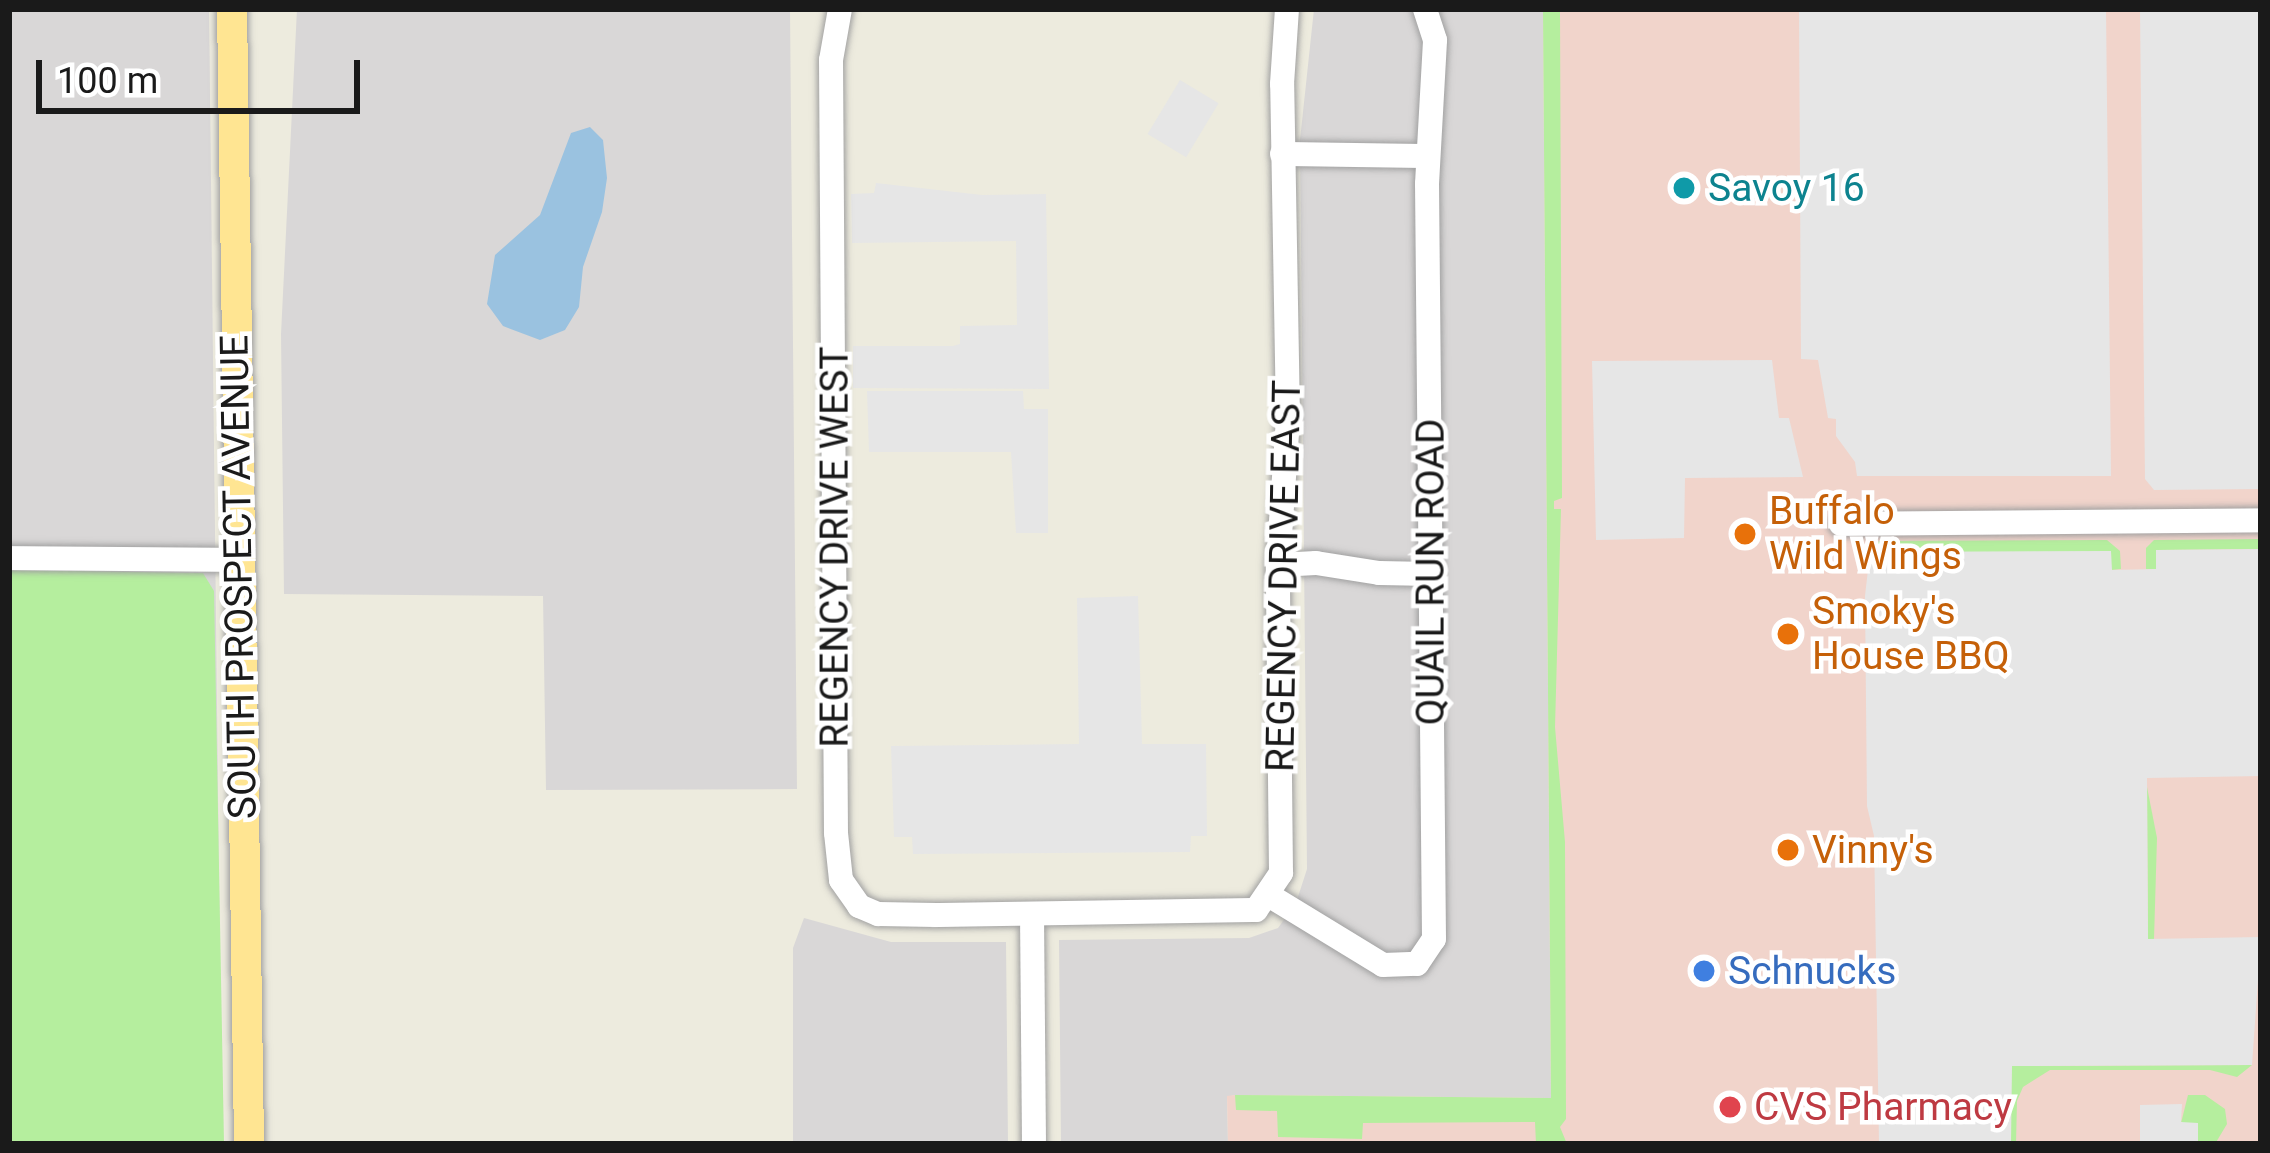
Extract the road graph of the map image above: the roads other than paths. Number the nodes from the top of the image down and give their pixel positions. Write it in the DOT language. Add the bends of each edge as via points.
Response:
graph roads {
  1 [pos="232,9"];
  2 [pos="840,9"];
  3 [pos="1287,9"];
  4 [pos="1425,9"];
  5 [pos="1282,154"];
  6 [pos="1428,156"];
  7 [pos="2261,520"];
  8 [pos="1841,524"];
  9 [pos="9,558"];
  10 [pos="237,560"];
  11 [pos="1278,565"];
  12 [pos="1431,574"];
  13 [pos="1270,896"];
  14 [pos="1032,914"];
  15 [pos="249,1144"];
  16 [pos="1034,1144"];
  1 -- 10 [label="main road, SOUTH PROSPECT AVENUE"];
  2 -- 14 [label="street, REGENCY DRIVE WEST" via="831,60 841,880 859,906 878,914"];
  3 -- 5 [label="street, REGENCY DRIVE EAST"];
  4 -- 6 [label="street, QUAIL RUN ROAD" via="1435,40"];
  5 -- 6 [label="street"];
  5 -- 11 [label="street, REGENCY DRIVE EAST" via="1288,418"];
  6 -- 12 [label="street, QUAIL RUN ROAD"];
  7 -- 8 [label="street"];
  9 -- 10 [label="street"];
  10 -- 15 [label="main road, SOUTH PROSPECT AVENUE"];
  11 -- 12 [label="street"];
  11 -- 13 [label="street, REGENCY DRIVE EAST" via="1281,873"];
  12 -- 13 [label="street, QUAIL RUN ROAD" via="1429,952 1408,968 1383,965"];
  13 -- 14 [label="street" via="1256,910"];
  14 -- 16 [label="street"];
}
